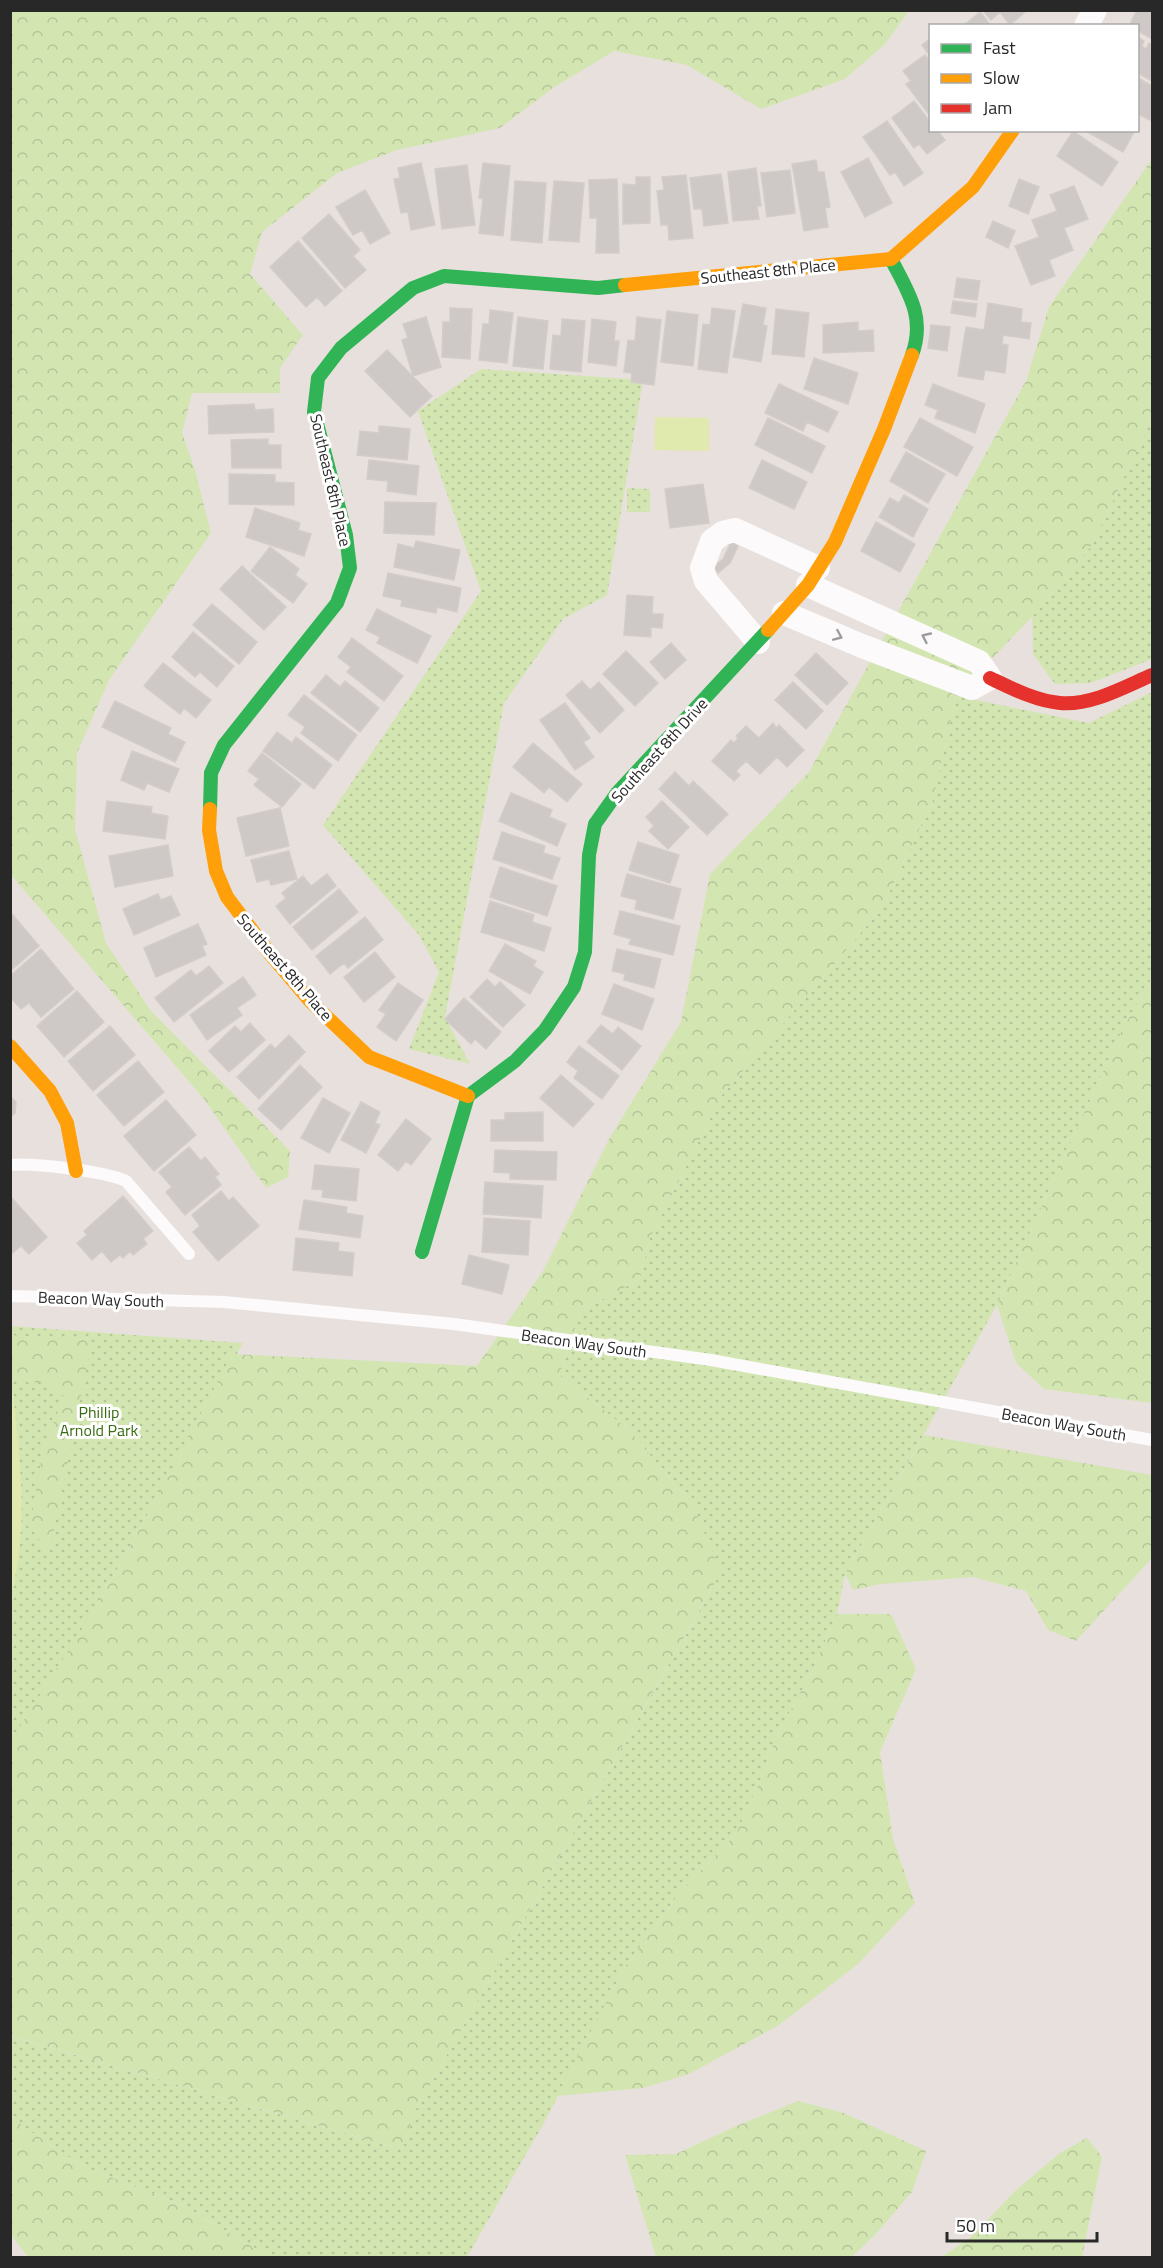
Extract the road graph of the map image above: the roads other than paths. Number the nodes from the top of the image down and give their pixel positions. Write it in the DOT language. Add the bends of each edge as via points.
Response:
graph roads {
  1 [pos="1095,10"];
  2 [pos="1087,24"];
  3 [pos="1012,132"];
  4 [pos="891,259"];
  5 [pos="813,576"];
  6 [pos="784,613"];
  7 [pos="758,642"];
  8 [pos="1152,675"];
  9 [pos="990,678"];
  10 [pos="10,1046"];
  11 [pos="468,1096"];
  12 [pos="10,1165"];
  13 [pos="76,1171"];
  14 [pos="422,1252"];
  15 [pos="189,1254"];
  16 [pos="10,1296"];
  17 [pos="1152,1440"];
  1 -- 2 [label="street"];
  3 -- 4 [label="street" via="973,188"];
  4 -- 5 [label="street, Southeast 8th Drive" via="915,304 917,340 835,542"];
  4 -- 11 [label="street, Southeast 8th Place" via="598,288 444,276 413,288 341,348 318,378 314,412 346,535 350,568 337,603 224,745 211,773 209,830 216,871 227,897 271,955 310,1001 369,1057"];
  5 -- 6 [label="street, Southeast 8th Drive"];
  5 -- 7 [label="street" via="735,530 712,541 702,568 705,581"];
  9 -- 5 [label="street, one-way" via="979,662"];
  6 -- 7 [label="street, Southeast 8th Drive"];
  6 -- 9 [label="street, one-way" via="972,688"];
  7 -- 11 [label="street, Southeast 8th Drive" via="617,793 595,824 589,855 585,951 574,987 545,1030 515,1061"];
  8 -- 9 [label="street" via="1096,697 1060,703"];
  10 -- 13 [label="street" via="50,1091 67,1123"];
  11 -- 14 [label="street"];
  12 -- 13 [label="lane"];
  13 -- 15 [label="lane" via="126,1181"];
  16 -- 17 [label="lane, Beacon Way South" via="224,1302 454,1324 711,1360"];
}
